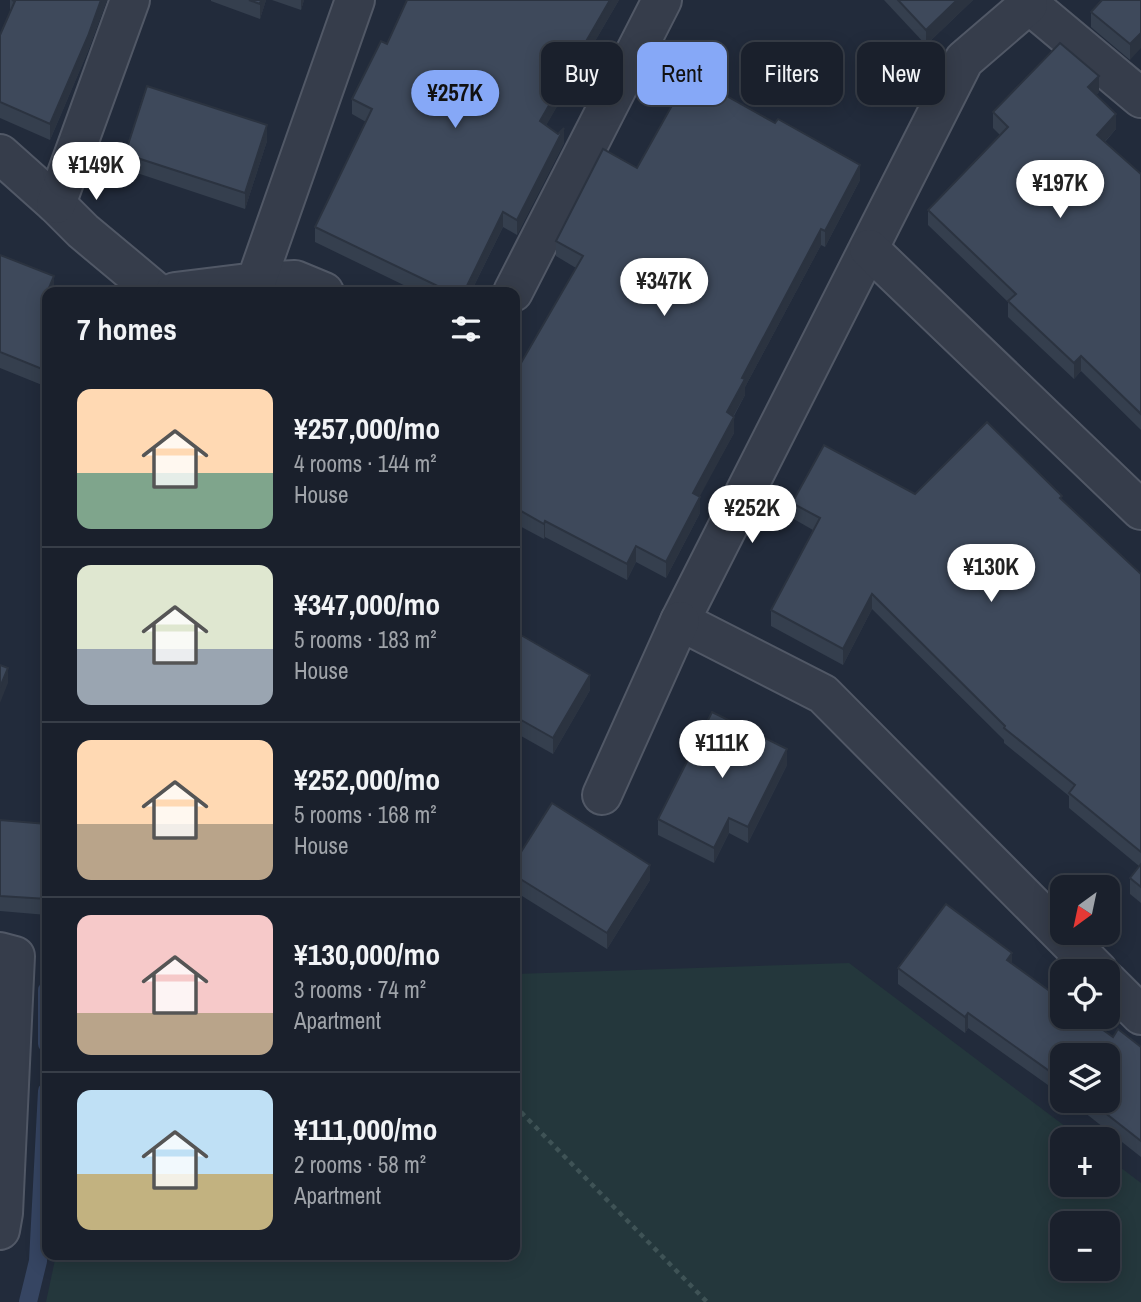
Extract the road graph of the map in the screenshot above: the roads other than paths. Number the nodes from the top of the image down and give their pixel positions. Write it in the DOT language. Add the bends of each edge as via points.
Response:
graph roads {
  1 [pos="131,0"];
  2 [pos="355,0"];
  3 [pos="662,0"];
  4 [pos="1026,2"];
  5 [pos="1141,98"];
  6 [pos="0,154"];
  7 [pos="57,204"];
  8 [pos="869,249"];
  9 [pos="256,282"];
  10 [pos="150,287"];
  11 [pos="216,287"];
  12 [pos="312,287"];
  13 [pos="516,287"];
  14 [pos="1141,510"];
  15 [pos="680,621"];
  16 [pos="602,795"];
  17 [pos="0,952"];
  18 [pos="1085,959"];
  19 [pos="1120,994"];
  20 [pos="1141,1015"];
  21 [pos="0,1230"];
  1 -- 7 [label="street"];
  2 -- 9 [label="street"];
  3 -- 13 [label="street"];
  4 -- 5 [label="street"];
  4 -- 8 [label="street" via="964,60"];
  6 -- 7 [label="street"];
  7 -- 10 [label="street"];
  8 -- 14 [label="street"];
  8 -- 15 [label="street"];
  9 -- 11 [label="street"];
  9 -- 12 [label="street" via="295,280"];
  15 -- 16 [label="street"];
  15 -- 18 [label="street" via="823,694"];
  17 -- 21 [label="street" via="15,956"];
  19 -- 20 [label="street"];
}
